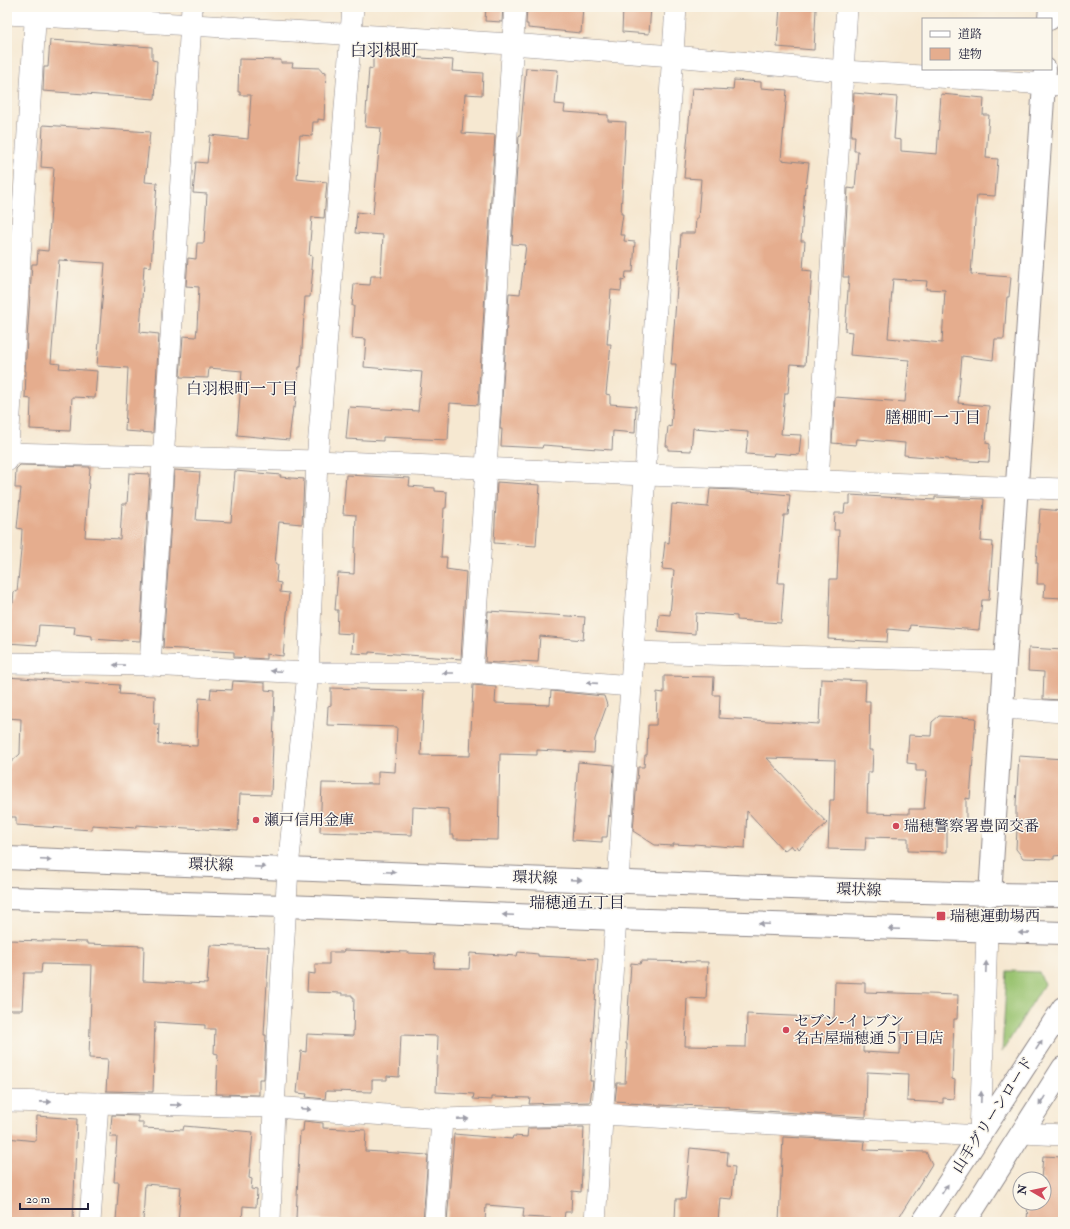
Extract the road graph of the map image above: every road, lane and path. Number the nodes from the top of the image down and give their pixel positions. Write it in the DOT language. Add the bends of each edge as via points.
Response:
graph roads {
  1 [pos="353,7"];
  2 [pos="515,7"];
  3 [pos="676,7"];
  4 [pos="848,7"];
  5 [pos="1050,7"];
  6 [pos="36,12"];
  7 [pos="7,14"];
  8 [pos="192,16"];
  9 [pos="1049,18"];
  10 [pos="351,35"];
  11 [pos="511,44"];
  12 [pos="673,56"];
  13 [pos="844,71"];
  14 [pos="1051,79"];
  15 [pos="7,453"];
  16 [pos="163,457"];
  17 [pos="7,461"];
  18 [pos="317,461"];
  19 [pos="486,468"];
  20 [pos="646,475"];
  21 [pos="818,481"];
  22 [pos="1017,488"];
  23 [pos="1063,489"];
  24 [pos="633,652"];
  25 [pos="1005,662"];
  26 [pos="7,664"];
  27 [pos="150,665"];
  28 [pos="308,673"];
  29 [pos="472,673"];
  30 [pos="631,686"];
  31 [pos="1002,708"];
  32 [pos="1063,712"];
  33 [pos="7,858"];
  34 [pos="288,868"];
  35 [pos="618,882"];
  36 [pos="990,895"];
  37 [pos="1063,895"];
  38 [pos="7,898"];
  39 [pos="286,906"];
  40 [pos="616,919"];
  41 [pos="987,932"];
  42 [pos="1063,933"];
  43 [pos="1063,1008"];
  44 [pos="1063,1068"];
  45 [pos="7,1101"];
  46 [pos="98,1103"];
  47 [pos="274,1107"];
  48 [pos="603,1114"];
  49 [pos="442,1119"];
  50 [pos="1022,1133"];
  51 [pos="1063,1135"];
  52 [pos="980,1136"];
  53 [pos="90,1222"];
  54 [pos="270,1222"];
  55 [pos="435,1222"];
  56 [pos="595,1222"];
  57 [pos="923,1222"];
  58 [pos="964,1222"];
  1 -- 10 [label="street"];
  2 -- 11 [label="street"];
  3 -- 12 [label="street"];
  4 -- 13 [label="street"];
  5 -- 9 [label="main road"];
  6 -- 7 [label="street"];
  6 -- 8 [label="street"];
  6 -- 15 [label="street"];
  8 -- 10 [label="street"];
  8 -- 16 [label="street"];
  10 -- 11 [label="street"];
  10 -- 18 [label="street"];
  11 -- 12 [label="street"];
  11 -- 19 [label="street"];
  12 -- 13 [label="street"];
  12 -- 20 [label="street"];
  13 -- 14 [label="street"];
  13 -- 21 [label="street"];
  14 -- 22 [label="main road"];
  15 -- 16 [label="street"];
  15 -- 17 [label="street"];
  16 -- 18 [label="street"];
  16 -- 27 [label="street"];
  18 -- 19 [label="street"];
  18 -- 28 [label="street"];
  19 -- 20 [label="street"];
  19 -- 29 [label="street"];
  20 -- 21 [label="street"];
  20 -- 24 [label="street"];
  21 -- 22 [label="street"];
  22 -- 23 [label="street"];
  22 -- 25 [label="main road"];
  24 -- 25 [label="street"];
  24 -- 30 [label="street"];
  25 -- 31 [label="main road"];
  27 -- 26 [label="street, one-way"];
  28 -- 27 [label="street, one-way"];
  29 -- 28 [label="street, one-way"];
  28 -- 34 [label="street"];
  30 -- 29 [label="street, one-way"];
  30 -- 35 [label="street"];
  31 -- 32 [label="street"];
  31 -- 36 [label="main road"];
  33 -- 34 [label="main road, 環状線, one-way"];
  34 -- 35 [label="main road, 環状線, one-way"];
  34 -- 39 [label="street"];
  35 -- 36 [label="main road, 環状線"];
  36 -- 37 [label="main road, 環状線"];
  38 -- 39 [label="main road"];
  40 -- 39 [label="main road, one-way"];
  39 -- 47 [label="street"];
  41 -- 40 [label="main road, one-way"];
  40 -- 48 [label="street"];
  42 -- 41 [label="main road, one-way"];
  52 -- 41 [label="street, one-way"];
  52 -- 43 [label="main road, 山手グリーンロード, one-way"];
  44 -- 50 [label="main road, one-way"];
  45 -- 46 [label="street, one-way"];
  46 -- 47 [label="street, one-way"];
  46 -- 53 [label="street"];
  47 -- 49 [label="street, one-way"];
  47 -- 54 [label="street"];
  49 -- 48 [label="street, one-way"];
  48 -- 52 [label="street"];
  48 -- 56 [label="street"];
  49 -- 55 [label="street"];
  50 -- 51 [label="street"];
  50 -- 58 [label="main road"];
  57 -- 52 [label="main road, 山手グリーンロード, one-way"];
}
